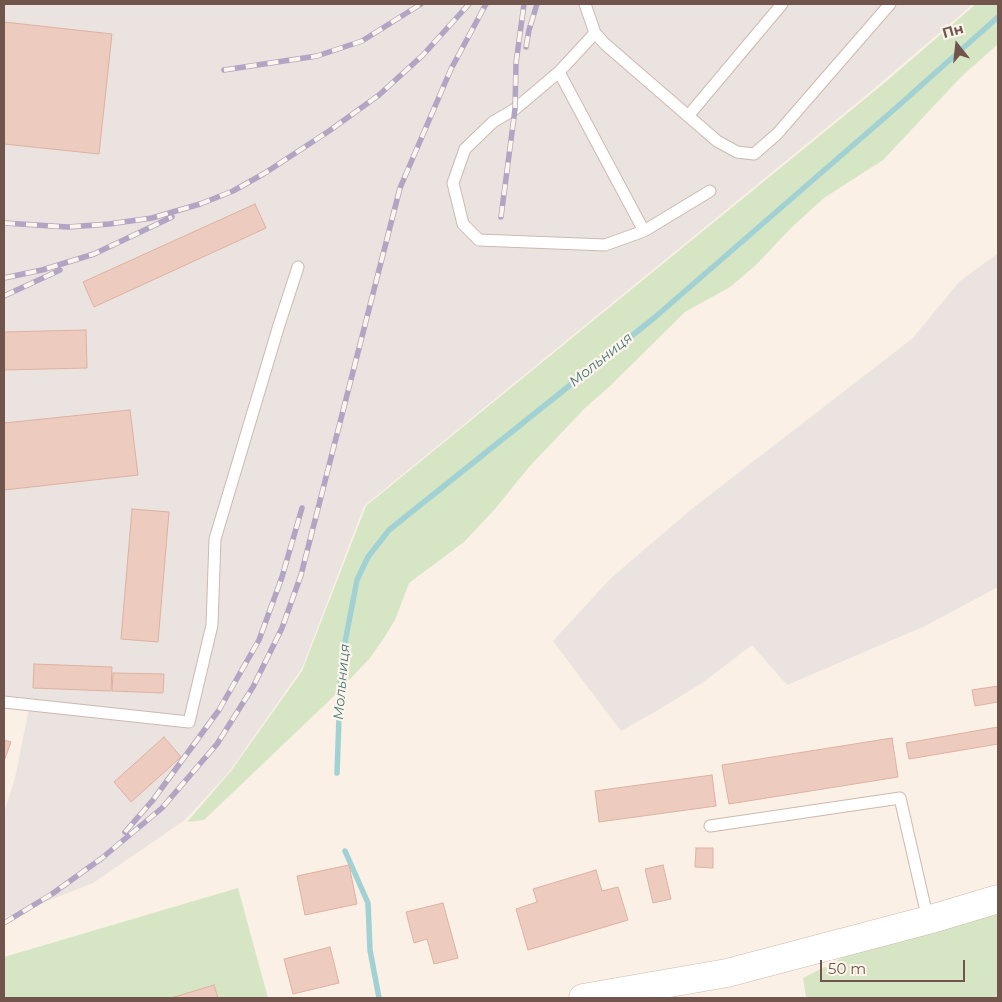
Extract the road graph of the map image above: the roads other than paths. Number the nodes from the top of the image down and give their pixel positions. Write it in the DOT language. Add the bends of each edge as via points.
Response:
graph roads {
  1 [pos="585,4"];
  2 [pos="782,4"];
  3 [pos="890,4"];
  4 [pos="595,33"];
  5 [pos="559,72"];
  6 [pos="688,116"];
  7 [pos="710,191"];
  8 [pos="644,231"];
  9 [pos="298,267"];
  10 [pos="4,702"];
  11 [pos="710,826"];
  12 [pos="998,899"];
  13 [pos="928,920"];
  14 [pos="583,998"];
  1 -- 4 [label="lane"];
  2 -- 6 [label="lane"];
  3 -- 6 [label="lane" via="777,134 754,154 737,152 717,141"];
  4 -- 5 [label="lane"];
  4 -- 6 [label="lane"];
  5 -- 8 [label="lane"];
  5 -- 8 [label="lane" via="515,109 493,122 465,149 454,183 463,224 480,240 605,245"];
  7 -- 8 [label="lane"];
  9 -- 10 [label="lane" via="215,539 212,625 190,722"];
  11 -- 13 [label="lane" via="900,798"];
  12 -- 13 [label="street"];
  13 -- 14 [label="street" via="728,973"];
}
